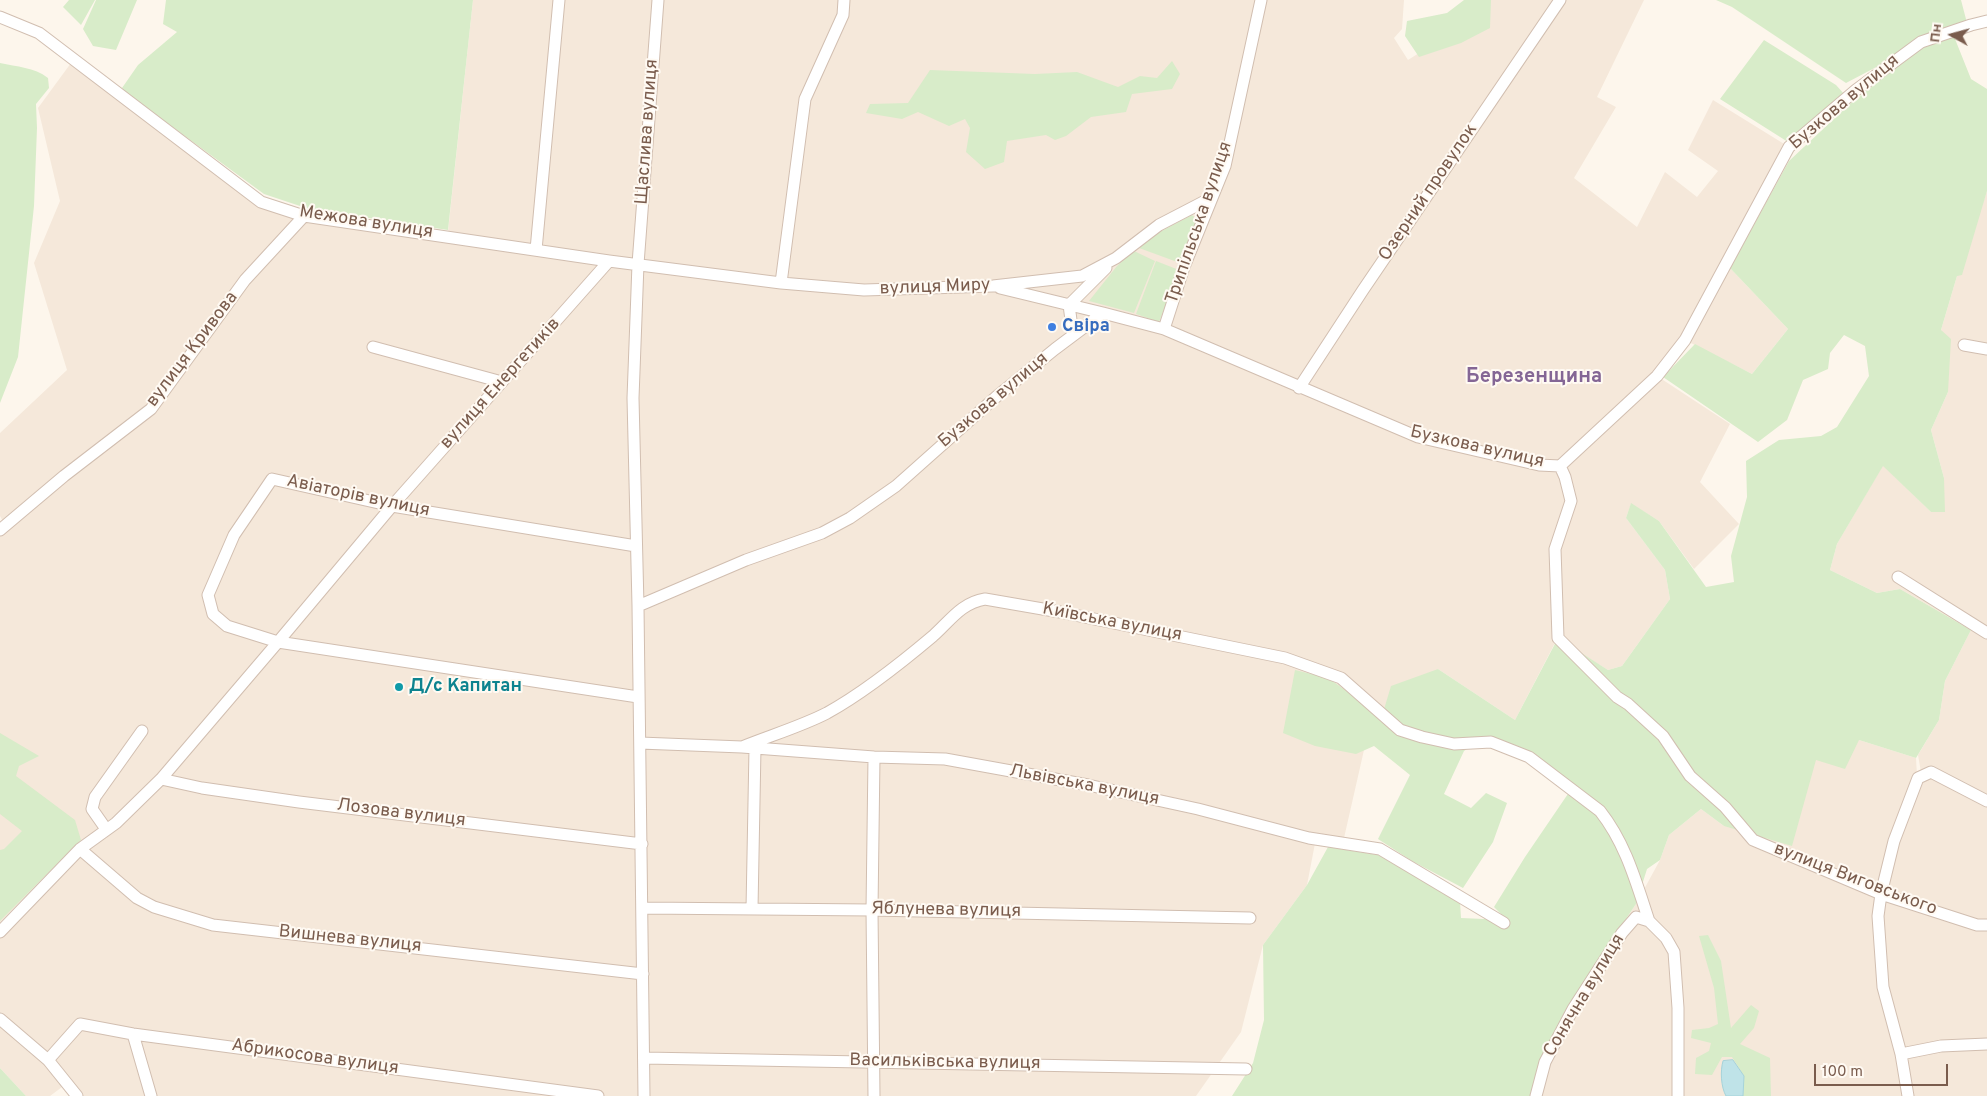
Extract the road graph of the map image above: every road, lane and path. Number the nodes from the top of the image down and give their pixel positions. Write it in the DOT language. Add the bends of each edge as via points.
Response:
graph roads {
  1 [pos="559,0"];
  2 [pos="658,0"];
  3 [pos="844,0"];
  4 [pos="1261,0"];
  5 [pos="1560,0"];
  6 [pos="2,21"];
  7 [pos="1987,21"];
  8 [pos="1211,198"];
  9 [pos="304,216"];
  10 [pos="536,250"];
  11 [pos="1116,258"];
  12 [pos="609,261"];
  13 [pos="638,264"];
  14 [pos="781,283"];
  15 [pos="993,286"];
  16 [pos="1069,304"];
  17 [pos="1103,313"];
  18 [pos="1164,329"];
  19 [pos="1073,335"];
  20 [pos="1964,345"];
  21 [pos="373,347"];
  22 [pos="1987,349"];
  23 [pos="502,382"];
  24 [pos="1299,388"];
  25 [pos="1560,466"];
  26 [pos="392,506"];
  27 [pos="0,530"];
  28 [pos="636,546"];
  29 [pos="1898,577"];
  30 [pos="638,606"];
  31 [pos="1987,633"];
  32 [pos="1558,638"];
  33 [pos="278,642"];
  34 [pos="638,697"];
  35 [pos="142,731"];
  36 [pos="640,743"];
  37 [pos="742,747"];
  38 [pos="755,748"];
  39 [pos="874,757"];
  40 [pos="161,778"];
  41 [pos="1987,801"];
  42 [pos="106,829"];
  43 [pos="642,844"];
  44 [pos="80,849"];
  45 [pos="1881,894"];
  46 [pos="643,908"];
  47 [pos="752,909"];
  48 [pos="872,910"];
  49 [pos="1250,918"];
  50 [pos="1649,921"];
  51 [pos="1504,923"];
  52 [pos="1987,925"];
  53 [pos="0,932"];
  54 [pos="643,974"];
  55 [pos="0,1019"];
  56 [pos="133,1034"];
  57 [pos="1987,1044"];
  58 [pos="1901,1054"];
  59 [pos="644,1058"];
  60 [pos="48,1060"];
  61 [pos="875,1062"];
  62 [pos="1246,1069"];
  63 [pos="77,1096"];
  64 [pos="151,1096"];
  65 [pos="598,1096"];
  66 [pos="644,1096"];
  67 [pos="874,1096"];
  68 [pos="1536,1096"];
  69 [pos="1678,1096"];
  70 [pos="1908,1096"];
  1 -- 10 [label="street"];
  2 -- 13 [label="street, Щаслива вулиця"];
  3 -- 14 [label="street" via="843,15 805,99"];
  4 -- 8 [label="street, Трипільська вулиця" via="1225,166"];
  5 -- 24 [label="street, Озерний провулок"];
  6 -- 9 [label="street, Межова вулиця" via="39,33 261,202"];
  7 -- 25 [label="street, Бузкова вулиця" via="1921,42 1856,90 1789,147 1685,340 1657,376"];
  8 -- 11 [label="street, вулиця Миру" via="1159,224"];
  8 -- 18 [label="street, Трипільська вулиця"];
  9 -- 10 [label="street, Межова вулиця"];
  9 -- 27 [label="street, вулиця Кривова" via="245,280 151,409"];
  10 -- 12 [label="street, Межова вулиця"];
  11 -- 15 [label="street, вулиця Миру" via="1082,276"];
  11 -- 16 [label="street"];
  12 -- 13 [label="street, Межова вулиця"];
  12 -- 23 [label="street, вулиця Енергетиків"];
  13 -- 14 [label="street, вулиця Миру"];
  13 -- 28 [label="street, Щаслива вулиця" via="633,398"];
  14 -- 15 [label="street, вулиця Миру" via="864,290"];
  15 -- 16 [label="street"];
  16 -- 17 [label="street"];
  16 -- 19 [label="street"];
  17 -- 18 [label="street, Бузкова вулиця"];
  17 -- 19 [label="street, Бузкова вулиця"];
  18 -- 24 [label="street, Бузкова вулиця"];
  19 -- 30 [label="street, Бузкова вулиця" via="996,397 896,486 850,518"];
  20 -- 22 [label="street"];
  21 -- 23 [label="street"];
  23 -- 26 [label="street, вулиця Енергетиків"];
  24 -- 25 [label="street, Бузкова вулиця" via="1418,438 1539,465"];
  25 -- 32 [label="street, Бузкова вулиця" via="1570,501 1555,549"];
  26 -- 28 [label="street, Авіаторів вулиця"];
  26 -- 33 [label="street, вулиця Енергетиків"];
  26 -- 33 [label="street, Авіаторів вулиця" via="272,479 234,534 208,595 213,614 227,626"];
  28 -- 30 [label="street, Щаслива вулиця"];
  29 -- 31 [label="street"];
  30 -- 34 [label="street, Щаслива вулиця"];
  32 -- 45 [label="street, вулиця Виговського" via="1617,697 1663,736 1690,776 1725,807 1753,840"];
  33 -- 34 [label="street"];
  33 -- 40 [label="street, вулиця Енергетиків"];
  34 -- 36 [label="street, Щаслива вулиця"];
  35 -- 42 [label="street" via="95,797 92,809"];
  36 -- 37 [label="street, Львівська вулиця"];
  36 -- 43 [label="street, Щаслива вулиця"];
  37 -- 38 [label="street, Львівська вулиця"];
  37 -- 50 [label="street, Київська вулиця" via="827,713 870,686 974,601 1060,612 1285,658 1341,678 1400,730 1454,744 1491,742 1529,757 1600,811 1624,849"];
  38 -- 39 [label="street, Львівська вулиця"];
  38 -- 47 [label="street"];
  39 -- 48 [label="street"];
  39 -- 51 [label="street, Львівська вулиця" via="945,759 1088,785 1310,838 1380,849"];
  40 -- 42 [label="street, вулиця Енергетиків"];
  40 -- 43 [label="street, Лозова вулиця" via="202,788 299,802"];
  41 -- 45 [label="street" via="1931,772 1918,778 1894,841"];
  42 -- 44 [label="street, вулиця Енергетиків"];
  43 -- 46 [label="street, Щаслива вулиця"];
  44 -- 53 [label="street, вулиця Енергетиків"];
  44 -- 54 [label="street, Вишнева вулиця" via="136,898 154,907 213,925"];
  45 -- 52 [label="street, вулиця Виговського" via="1976,925"];
  45 -- 58 [label="street" via="1878,916 1883,987"];
  46 -- 47 [label="street, Яблунева вулиця"];
  46 -- 54 [label="street, Щаслива вулиця"];
  47 -- 48 [label="street, Яблунева вулиця"];
  48 -- 49 [label="street, Яблунева вулиця"];
  48 -- 61 [label="street"];
  50 -- 68 [label="street, Сонячна вулиця" via="1636,917 1622,933 1573,1009 1545,1062"];
  50 -- 69 [label="street" via="1666,938 1674,952"];
  54 -- 59 [label="street, Щаслива вулиця"];
  55 -- 60 [label="street"];
  56 -- 60 [label="street, Абрикосова вулиця" via="80,1024"];
  56 -- 64 [label="street"];
  56 -- 65 [label="street, Абрикосова вулиця"];
  57 -- 58 [label="street" via="1941,1046"];
  58 -- 70 [label="street"];
  59 -- 61 [label="street, Васильківська вулиця"];
  59 -- 66 [label="street, Щаслива вулиця"];
  60 -- 63 [label="street"];
  61 -- 62 [label="street, Васильківська вулиця"];
  61 -- 67 [label="street"];
}
